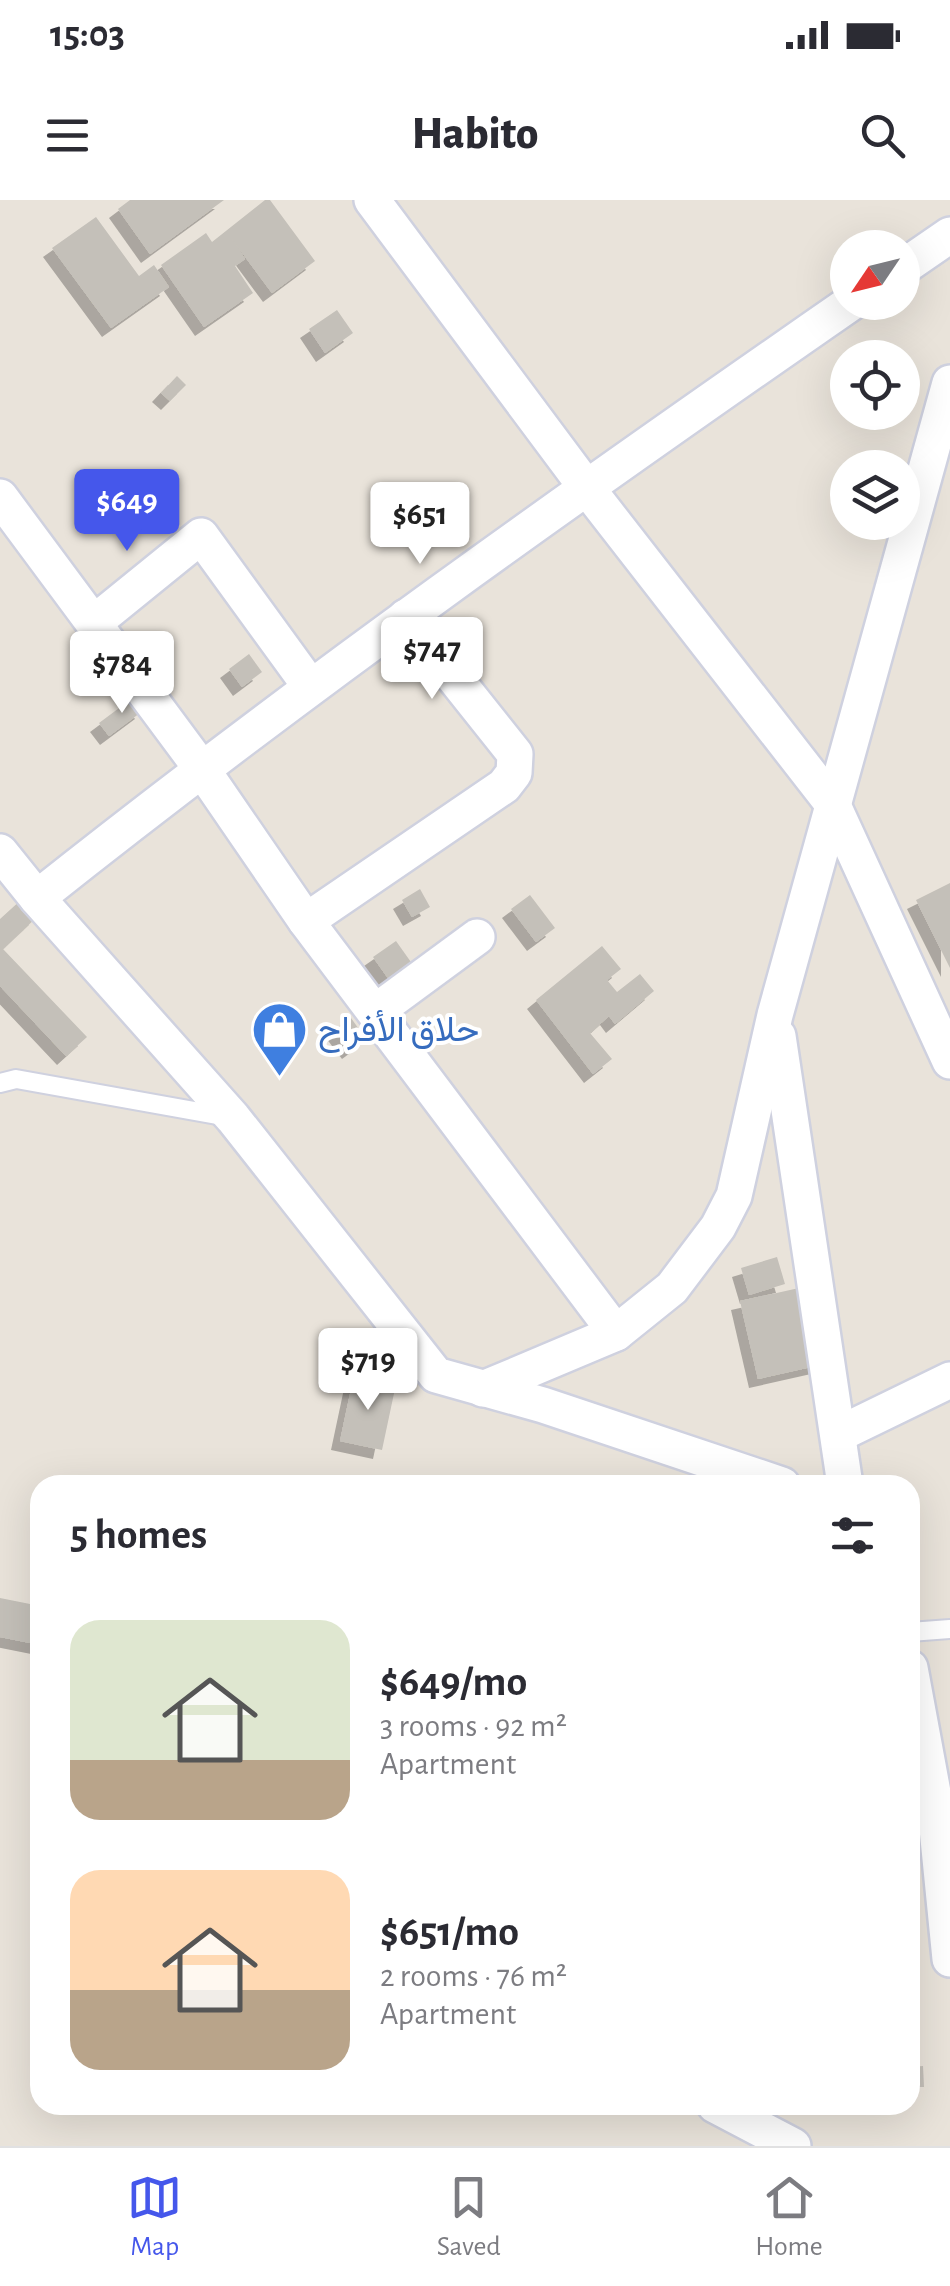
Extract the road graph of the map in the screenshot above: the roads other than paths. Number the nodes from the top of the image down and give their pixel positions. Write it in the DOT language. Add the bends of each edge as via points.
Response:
graph roads {
  1 [pos="372,200"];
  2 [pos="950,235"];
  3 [pos="920,256"];
  4 [pos="830,317"];
  5 [pos="950,383"];
  6 [pos="586,486"];
  7 [pos="0,497"];
  8 [pos="406,617"];
  9 [pos="94,622"];
  10 [pos="310,686"];
  11 [pos="200,768"];
  12 [pos="832,803"];
  13 [pos="14,874"];
  14 [pos="306,921"];
  15 [pos="477,937"];
  16 [pos="375,1012"];
  17 [pos="775,1015"];
  18 [pos="950,1061"];
  19 [pos="0,1083"];
  20 [pos="234,1118"];
  21 [pos="616,1333"];
  22 [pos="950,1380"];
  23 [pos="483,1389"];
  24 [pos="839,1434"];
  25 [pos="752,1475"];
  26 [pos="844,1475"];
  27 [pos="950,1629"];
  28 [pos="920,1631"];
  29 [pos="920,1722"];
  30 [pos="950,1959"];
  31 [pos="734,2115"];
  32 [pos="793,2146"];
  1 -- 6 [label="street"];
  2 -- 3 [label="street"];
  4 -- 6 [label="street"];
  5 -- 12 [label="street"];
  6 -- 8 [label="street"];
  6 -- 12 [label="street"];
  7 -- 9 [label="street"];
  8 -- 10 [label="street"];
  8 -- 14 [label="street" via="515,754 514,773"];
  9 -- 10 [label="street" via="201,536"];
  9 -- 11 [label="street"];
  10 -- 11 [label="street"];
  11 -- 13 [label="street"];
  11 -- 14 [label="street"];
  12 -- 17 [label="street"];
  12 -- 18 [label="street"];
  13 -- 20 [label="street"];
  14 -- 16 [label="street"];
  15 -- 16 [label="street"];
  16 -- 21 [label="street"];
  17 -- 21 [label="street" via="734,1196 672,1288"];
  17 -- 24 [label="street"];
  19 -- 20 [label="lane" via="16,1079"];
  20 -- 23 [label="street" via="436,1375"];
  21 -- 23 [label="street"];
  22 -- 24 [label="street"];
  23 -- 25 [label="street"];
  24 -- 26 [label="street"];
  27 -- 28 [label="lane"];
  29 -- 30 [label="street"];
  31 -- 32 [label="street"];
}
